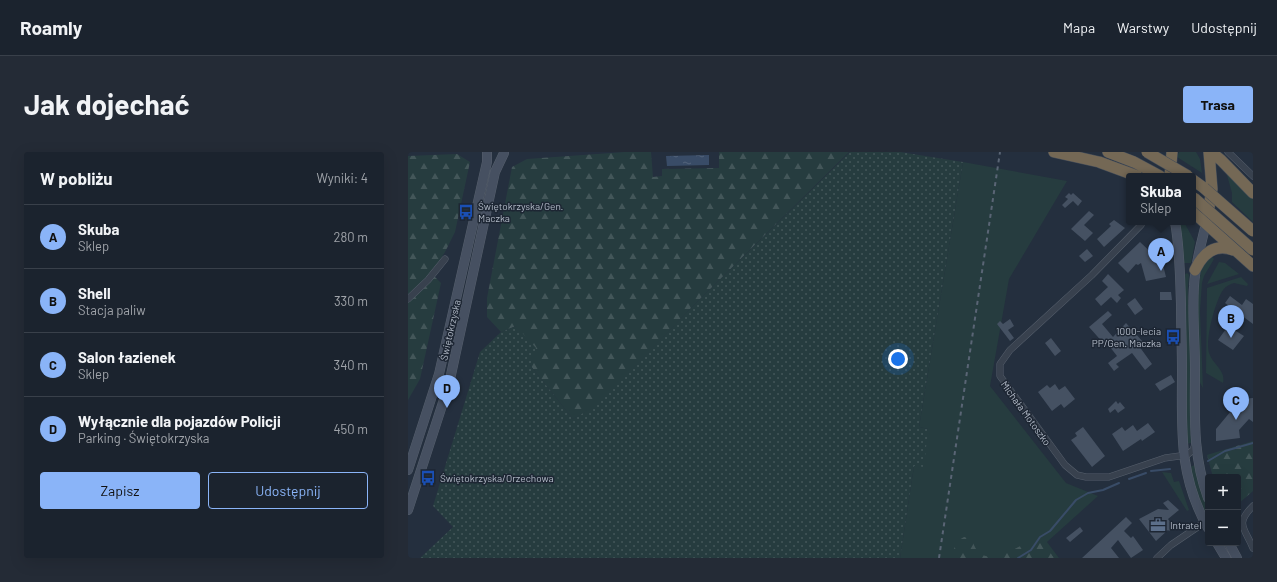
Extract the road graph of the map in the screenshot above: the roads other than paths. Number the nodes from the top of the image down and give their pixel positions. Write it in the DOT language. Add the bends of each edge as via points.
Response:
graph roads {
  1 [pos="487,152"];
  2 [pos="493,152"];
  3 [pos="1054,152"];
  4 [pos="1108,152"];
  5 [pos="1147,152"];
  6 [pos="1172,152"];
  7 [pos="1210,152"];
  8 [pos="1228,152"];
  9 [pos="507,153"];
  10 [pos="1129,173"];
  11 [pos="1154,173"];
  12 [pos="1170,173"];
  13 [pos="1183,173"];
  14 [pos="1253,176"];
  15 [pos="1196,182"];
  16 [pos="1253,193"];
  17 [pos="1196,201"];
  18 [pos="1196,215"];
  19 [pos="1206,224"];
  20 [pos="1141,225"];
  21 [pos="1175,225"];
  22 [pos="1253,231"];
  23 [pos="1235,250"];
  24 [pos="1253,250"];
  25 [pos="445,259"];
  26 [pos="1253,266"];
  27 [pos="1195,270"];
  28 [pos="1180,271"];
  29 [pos="408,299"];
  30 [pos="1195,444"];
  31 [pos="1183,456"];
  32 [pos="408,470"];
  33 [pos="1205,488"];
  34 [pos="1253,506"];
  35 [pos="408,510"];
  36 [pos="1205,522"];
  37 [pos="1205,526"];
  38 [pos="1219,546"];
  39 [pos="1231,546"];
  40 [pos="1253,548"];
  41 [pos="1158,558"];
  42 [pos="1226,558"];
  43 [pos="1237,558"];
  1 -- 32 [label="main road, Świętokrzyska" via="487,162 439,374"];
  2 -- 9 [label="main road"];
  3 -- 10 [label="highway" via="1098,162"];
  4 -- 11 [label="highway"];
  5 -- 13 [label="highway, bridge"];
  6 -- 12 [label="highway"];
  7 -- 16 [label="highway"];
  7 -- 19 [label="highway" via="1212,189"];
  8 -- 14 [label="street"];
  9 -- 35 [label="main road, Świętokrzyska" via="495,172 449,384"];
  15 -- 22 [label="highway, bridge"];
  17 -- 24 [label="highway, bridge"];
  18 -- 19 [label="highway"];
  19 -- 23 [label="highway"];
  19 -- 27 [label="main road"];
  20 -- 31 [label="street, Michała Motoszko" via="1092,275 1010,350 1003,359 999,371 1002,381 1019,404 1065,465 1077,475 1092,478 1109,477 1160,460"];
  21 -- 28 [label="main road"];
  23 -- 26 [label="highway"];
  23 -- 27 [label="highway" via="1227,247 1211,250 1203,256"];
  25 -- 29 [label="street"];
  27 -- 28 [label="main road" via="1187,266"];
  27 -- 30 [label="main road"];
  28 -- 31 [label="main road" via="1180,425"];
  30 -- 31 [label="street" via="1190,453"];
  30 -- 33 [label="main road"];
  31 -- 36 [label="main road"];
  34 -- 40 [label="street" via="1243,516 1242,521"];
  37 -- 41 [label="street" via="1171,544"];
  38 -- 42 [label="main road"];
  39 -- 43 [label="main road"];
}
